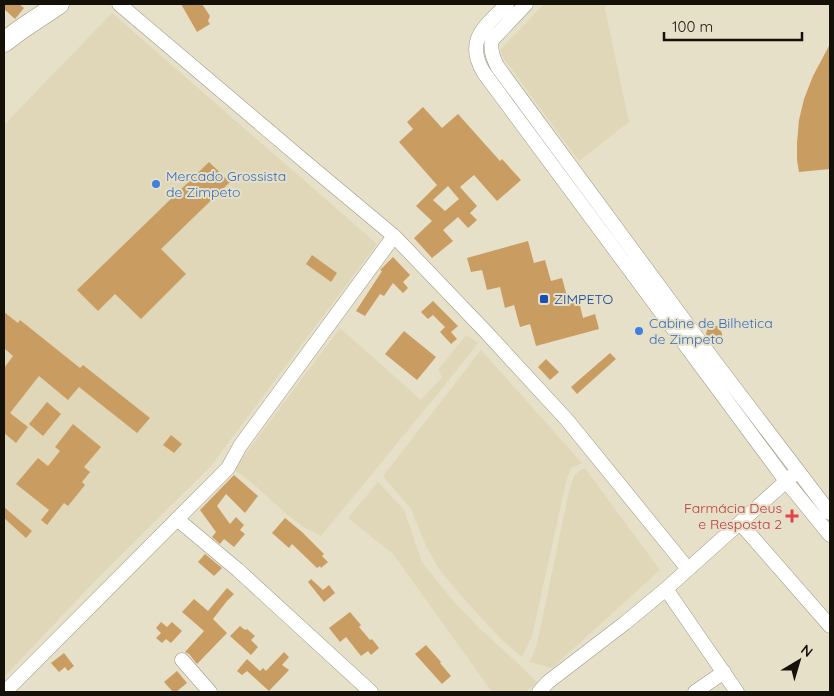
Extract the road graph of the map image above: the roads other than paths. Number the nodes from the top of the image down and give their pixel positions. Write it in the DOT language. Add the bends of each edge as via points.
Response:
graph roads {
  1 [pos="59,4"];
  2 [pos="119,4"];
  3 [pos="507,4"];
  4 [pos="526,4"];
  5 [pos="4,42"];
  6 [pos="394,236"];
  7 [pos="798,472"];
  8 [pos="786,481"];
  9 [pos="830,513"];
  10 [pos="177,519"];
  11 [pos="740,523"];
  12 [pos="830,535"];
  13 [pos="688,568"];
  14 [pos="666,589"];
  15 [pos="830,626"];
  16 [pos="182,660"];
  17 [pos="724,672"];
  18 [pos="5,692"];
  19 [pos="210,692"];
  20 [pos="371,692"];
  21 [pos="539,692"];
  22 [pos="695,692"];
  23 [pos="737,692"];
  1 -- 5 [label="highway"];
  2 -- 6 [label="street"];
  3 -- 8 [label="street" via="476,43 478,63"];
  4 -- 7 [label="street" via="492,40 490,47 497,66"];
  6 -- 10 [label="street" via="240,446 228,468"];
  6 -- 13 [label="street" via="567,420"];
  7 -- 8 [label="street"];
  7 -- 9 [label="street"];
  8 -- 11 [label="street"];
  8 -- 12 [label="street"];
  10 -- 18 [label="street"];
  10 -- 20 [label="street" via="238,570"];
  11 -- 13 [label="street"];
  11 -- 15 [label="street"];
  13 -- 14 [label="street"];
  14 -- 17 [label="street"];
  14 -- 21 [label="street"];
  16 -- 19 [label="street"];
  17 -- 22 [label="street"];
  17 -- 23 [label="street"];
}
